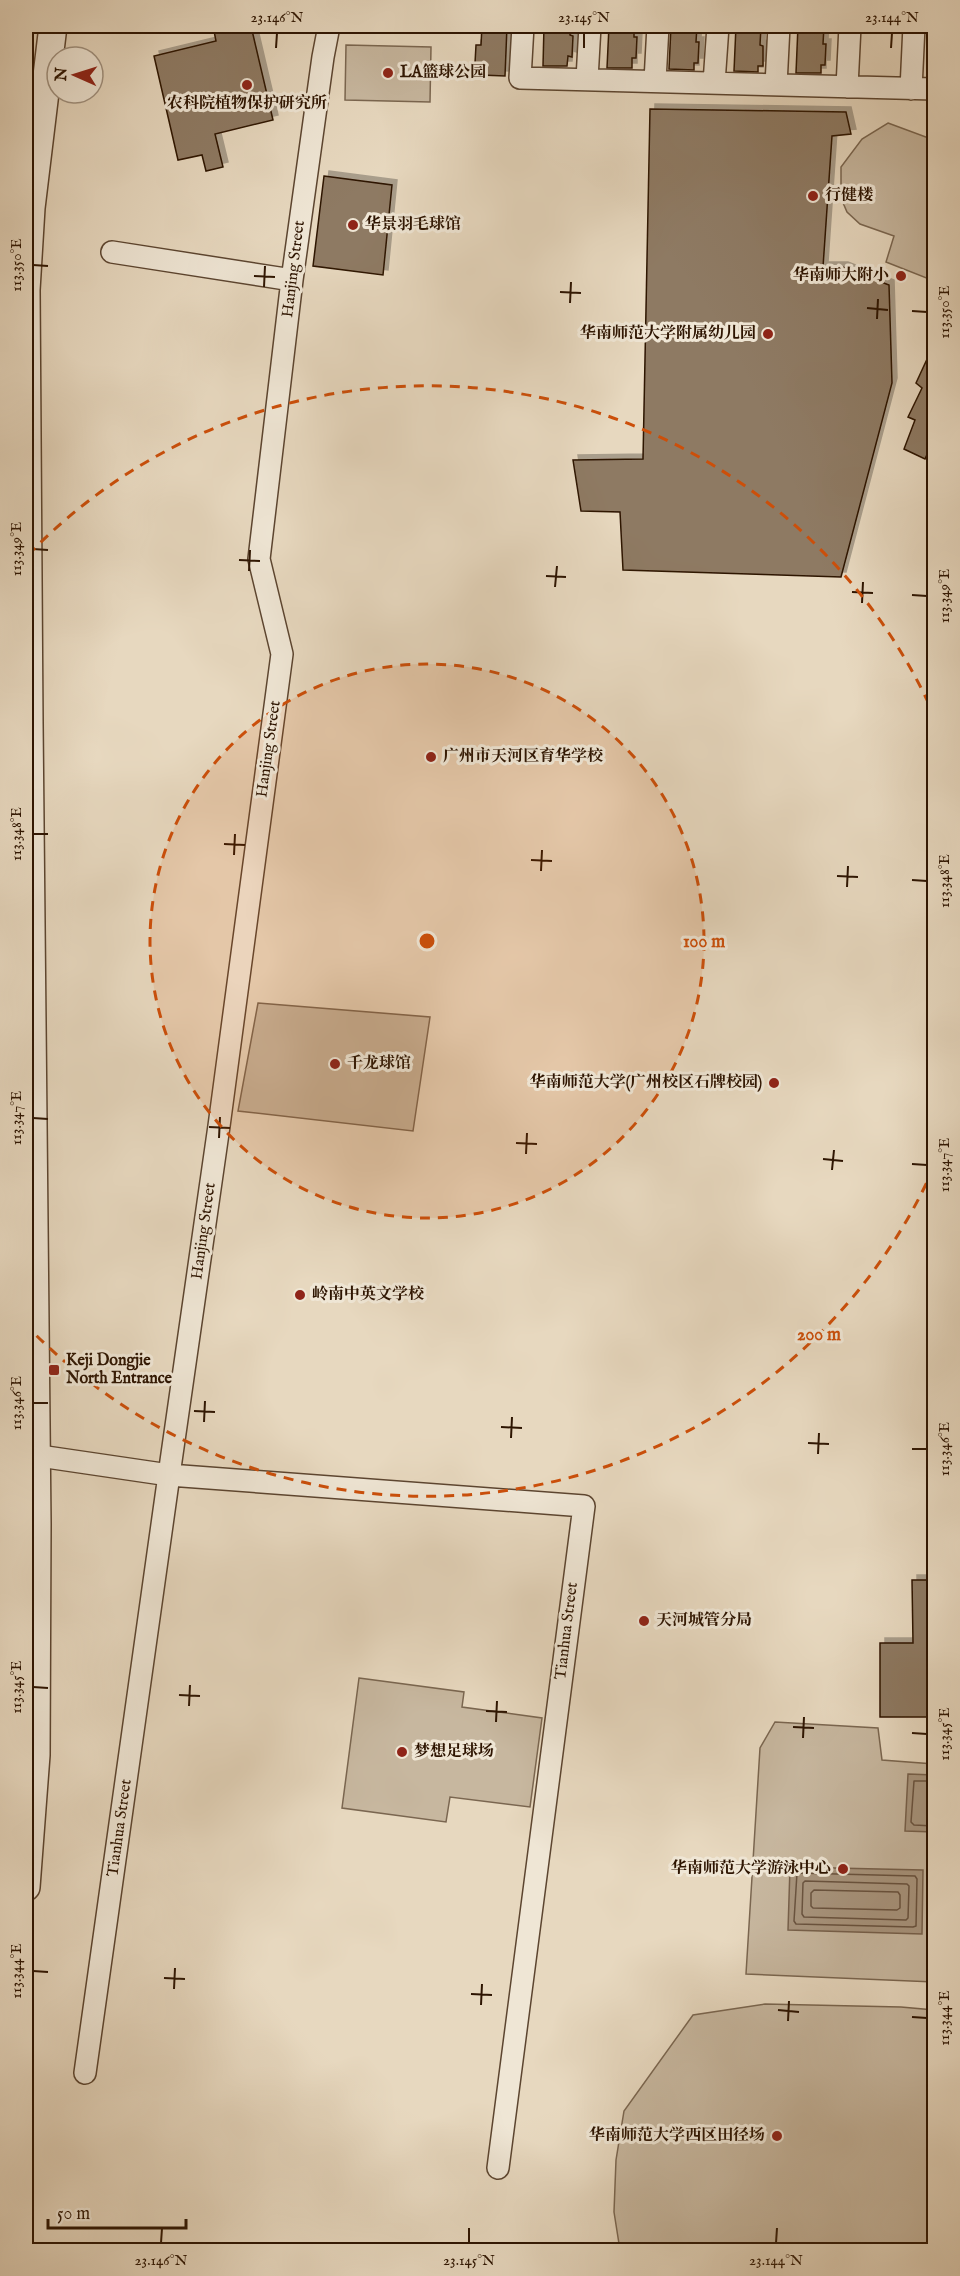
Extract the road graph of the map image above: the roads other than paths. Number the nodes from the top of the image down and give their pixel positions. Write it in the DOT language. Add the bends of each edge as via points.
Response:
graph roads {
  1 [pos="52,26"];
  2 [pos="329,26"];
  3 [pos="523,26"];
  4 [pos="591,26"];
  5 [pos="658,26"];
  6 [pos="718,26"];
  7 [pos="779,26"];
  8 [pos="850,26"];
  9 [pos="914,26"];
  10 [pos="587,79"];
  11 [pos="655,81"];
  12 [pos="714,83"];
  13 [pos="776,85"];
  14 [pos="847,87"];
  15 [pos="911,89"];
  16 [pos="934,89"];
  17 [pos="112,252"];
  18 [pos="292,280"];
  19 [pos="31,1454"];
  20 [pos="169,1475"];
  21 [pos="26,1887"];
  22 [pos="85,2073"];
  23 [pos="498,2168"];
  1 -- 19 [label="street" via="32,197 26,290 37,1370"];
  2 -- 18 [label="street, Hanjing Street"];
  3 -- 10 [label="street" via="520,78"];
  4 -- 10 [label="street"];
  5 -- 11 [label="street"];
  6 -- 12 [label="street"];
  7 -- 13 [label="street"];
  8 -- 14 [label="street"];
  9 -- 15 [label="street"];
  10 -- 11 [label="street"];
  11 -- 12 [label="street"];
  12 -- 13 [label="street"];
  13 -- 14 [label="street"];
  14 -- 15 [label="street"];
  15 -- 16 [label="street"];
  17 -- 18 [label="street"];
  18 -- 20 [label="street, Hanjing Street" via="259,559 282,654"];
  19 -- 20 [label="street, Tianhua Street"];
  19 -- 21 [label="street" via="36,1755"];
  20 -- 22 [label="street, Tianhua Street"];
  20 -- 23 [label="street, Tianhua Street" via="584,1506"];
}
